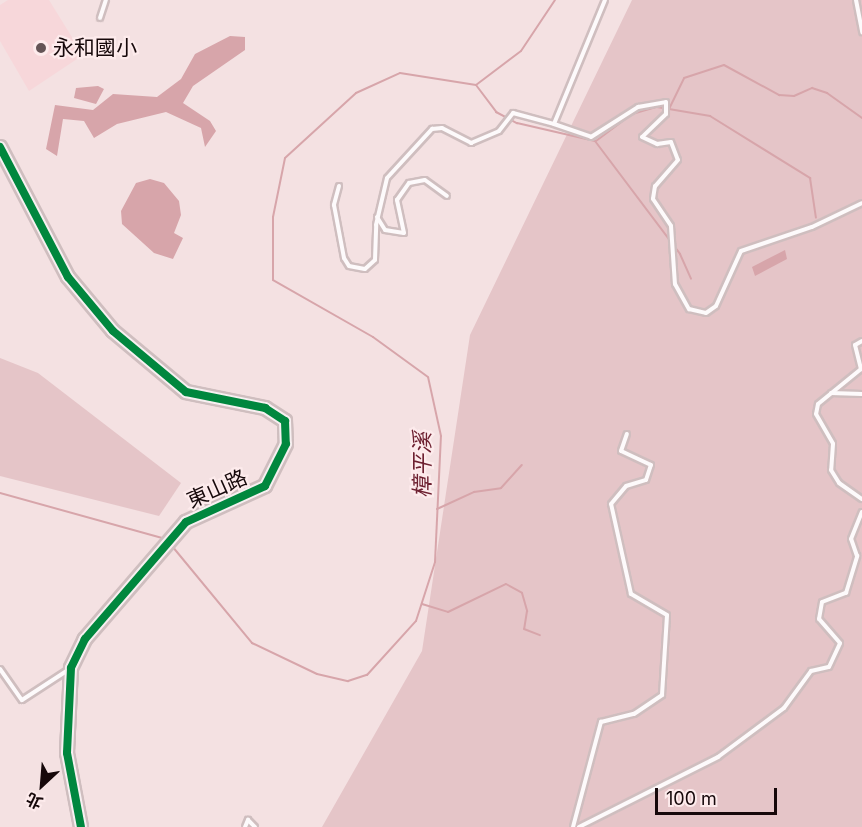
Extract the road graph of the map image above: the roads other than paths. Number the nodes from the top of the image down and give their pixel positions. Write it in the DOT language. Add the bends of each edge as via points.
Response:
graph roads {
  1 [pos="106,0"];
  2 [pos="604,0"];
  3 [pos="856,0"];
  4 [pos="100,18"];
  5 [pos="862,32"];
  6 [pos="554,124"];
  7 [pos="0,147"];
  8 [pos="339,186"];
  9 [pos="447,196"];
  10 [pos="862,203"];
  11 [pos="377,217"];
  12 [pos="862,341"];
  13 [pos="831,393"];
  14 [pos="862,394"];
  15 [pos="627,434"];
  16 [pos="862,499"];
  17 [pos="862,512"];
  18 [pos="71,668"];
  19 [pos="0,669"];
  20 [pos="81,827"];
  21 [pos="245,827"];
  22 [pos="255,827"];
  23 [pos="573,827"];
  24 [pos="579,827"];
  1 -- 4 [label="lane"];
  2 -- 6 [label="lane"];
  3 -- 5 [label="lane"];
  6 -- 10 [label="lane" via="591,136 638,107 666,103 666,114 642,137 657,144 671,142 678,160 655,186 653,199 673,237 680,300 706,313 716,306 741,251 812,227"];
  6 -- 11 [label="lane" via="512,114 505,123 471,143 442,128 432,129 387,178"];
  7 -- 18 [label="street, 東山路" via="68,277 113,331 186,392 265,408 285,421 286,444 265,486 186,522 103,616"];
  8 -- 11 [label="lane" via="334,205 349,266 365,269 375,260"];
  9 -- 11 [label="lane" via="425,180 409,183 397,200 404,233 386,230"];
  12 -- 13 [label="lane" via="855,345 861,369"];
  13 -- 14 [label="lane"];
  13 -- 16 [label="lane" via="818,404 816,414 833,444 831,470 839,483"];
  15 -- 23 [label="lane" via="621,451 651,465 646,480 626,486 611,504 631,594 667,615 662,695 634,714 601,722"];
  17 -- 24 [label="lane" via="850,539 857,556 846,593 822,602 819,619 840,643 829,667 811,671 784,708 718,757"];
  18 -- 19 [label="lane" via="22,700"];
  18 -- 20 [label="street, 東山路" via="67,753"];
  21 -- 22 [label="lane" via="248,820"];
}
